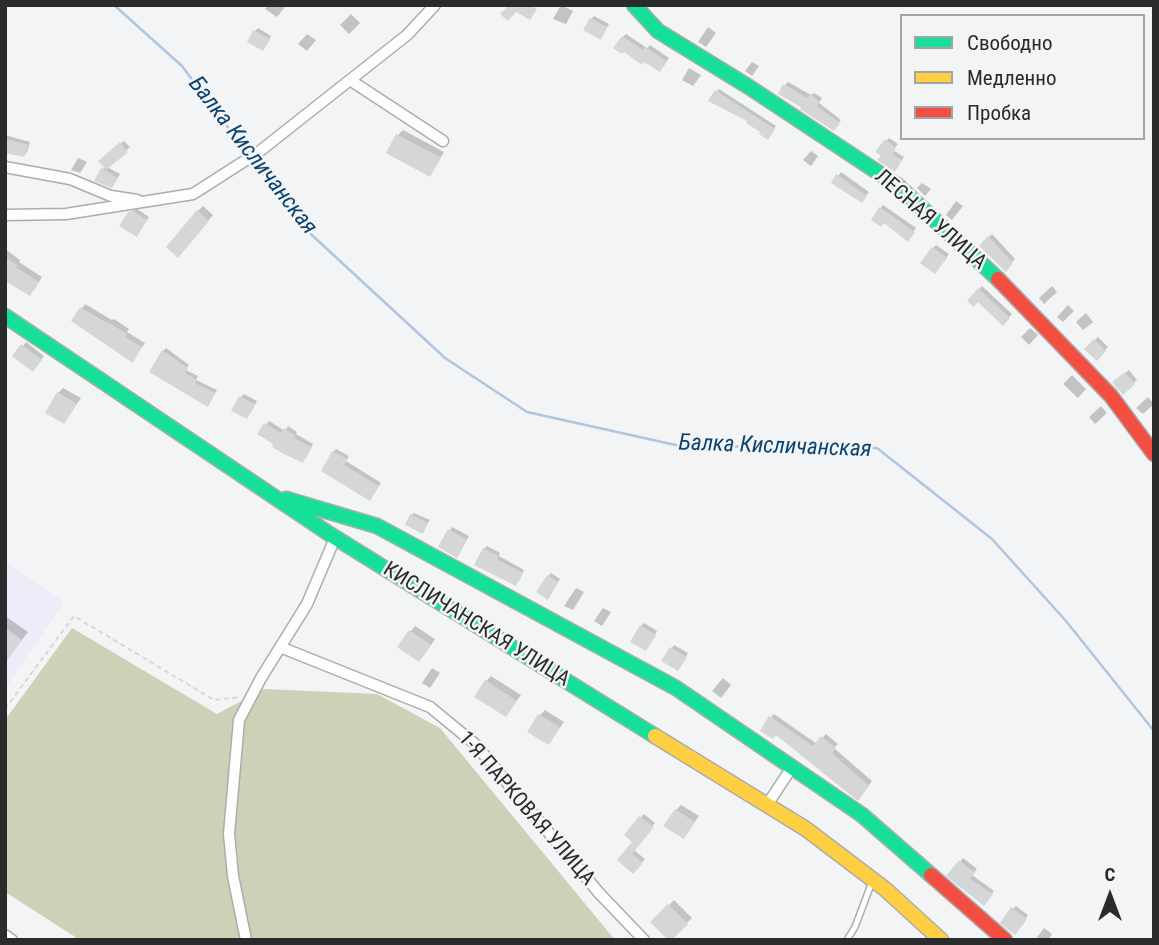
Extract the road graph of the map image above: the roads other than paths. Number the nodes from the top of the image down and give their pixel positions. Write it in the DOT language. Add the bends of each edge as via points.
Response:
graph roads {
  1 [pos="435,5"];
  2 [pos="634,5"];
  3 [pos="350,80"];
  4 [pos="443,141"];
  5 [pos="5,167"];
  6 [pos="149,202"];
  7 [pos="5,215"];
  8 [pos="5,316"];
  9 [pos="1154,454"];
  10 [pos="271,494"];
  11 [pos="335,538"];
  12 [pos="280,647"];
  13 [pos="792,767"];
  14 [pos="767,805"];
  15 [pos="872,880"];
  16 [pos="5,935"];
  17 [pos="12,940"];
  18 [pos="246,940"];
  19 [pos="644,940"];
  20 [pos="847,940"];
  21 [pos="941,940"];
  22 [pos="1005,940"];
  1 -- 3 [label="street" via="407,35"];
  2 -- 9 [label="street, ЛЕСНАЯ УЛИЦА" via="658,31 897,185 1006,287 1111,396"];
  3 -- 4 [label="street"];
  3 -- 6 [label="street" via="260,151 193,194"];
  5 -- 6 [label="street" via="70,179 111,197"];
  6 -- 7 [label="street" via="66,214"];
  8 -- 10 [label="street, КИСЛИЧАНСКАЯ УЛИЦА"];
  10 -- 11 [label="street, КИСЛИЧАНСКАЯ УЛИЦА"];
  10 -- 13 [label="street" via="377,526 676,688"];
  11 -- 12 [label="street" via="307,604"];
  11 -- 14 [label="street, КИСЛИЧАНСКАЯ УЛИЦА"];
  12 -- 18 [label="street" via="239,720 229,834"];
  12 -- 19 [label="street, 1-Я ПАРКОВАЯ УЛИЦА" via="430,708 475,744 599,894"];
  13 -- 14 [label="street"];
  13 -- 22 [label="street" via="862,816"];
  14 -- 15 [label="street, КИСЛИЧАНСКАЯ УЛИЦА"];
  15 -- 20 [label="lane"];
  15 -- 21 [label="street, КИСЛИЧАНСКАЯ УЛИЦА"];
  16 -- 17 [label="street"];
}
